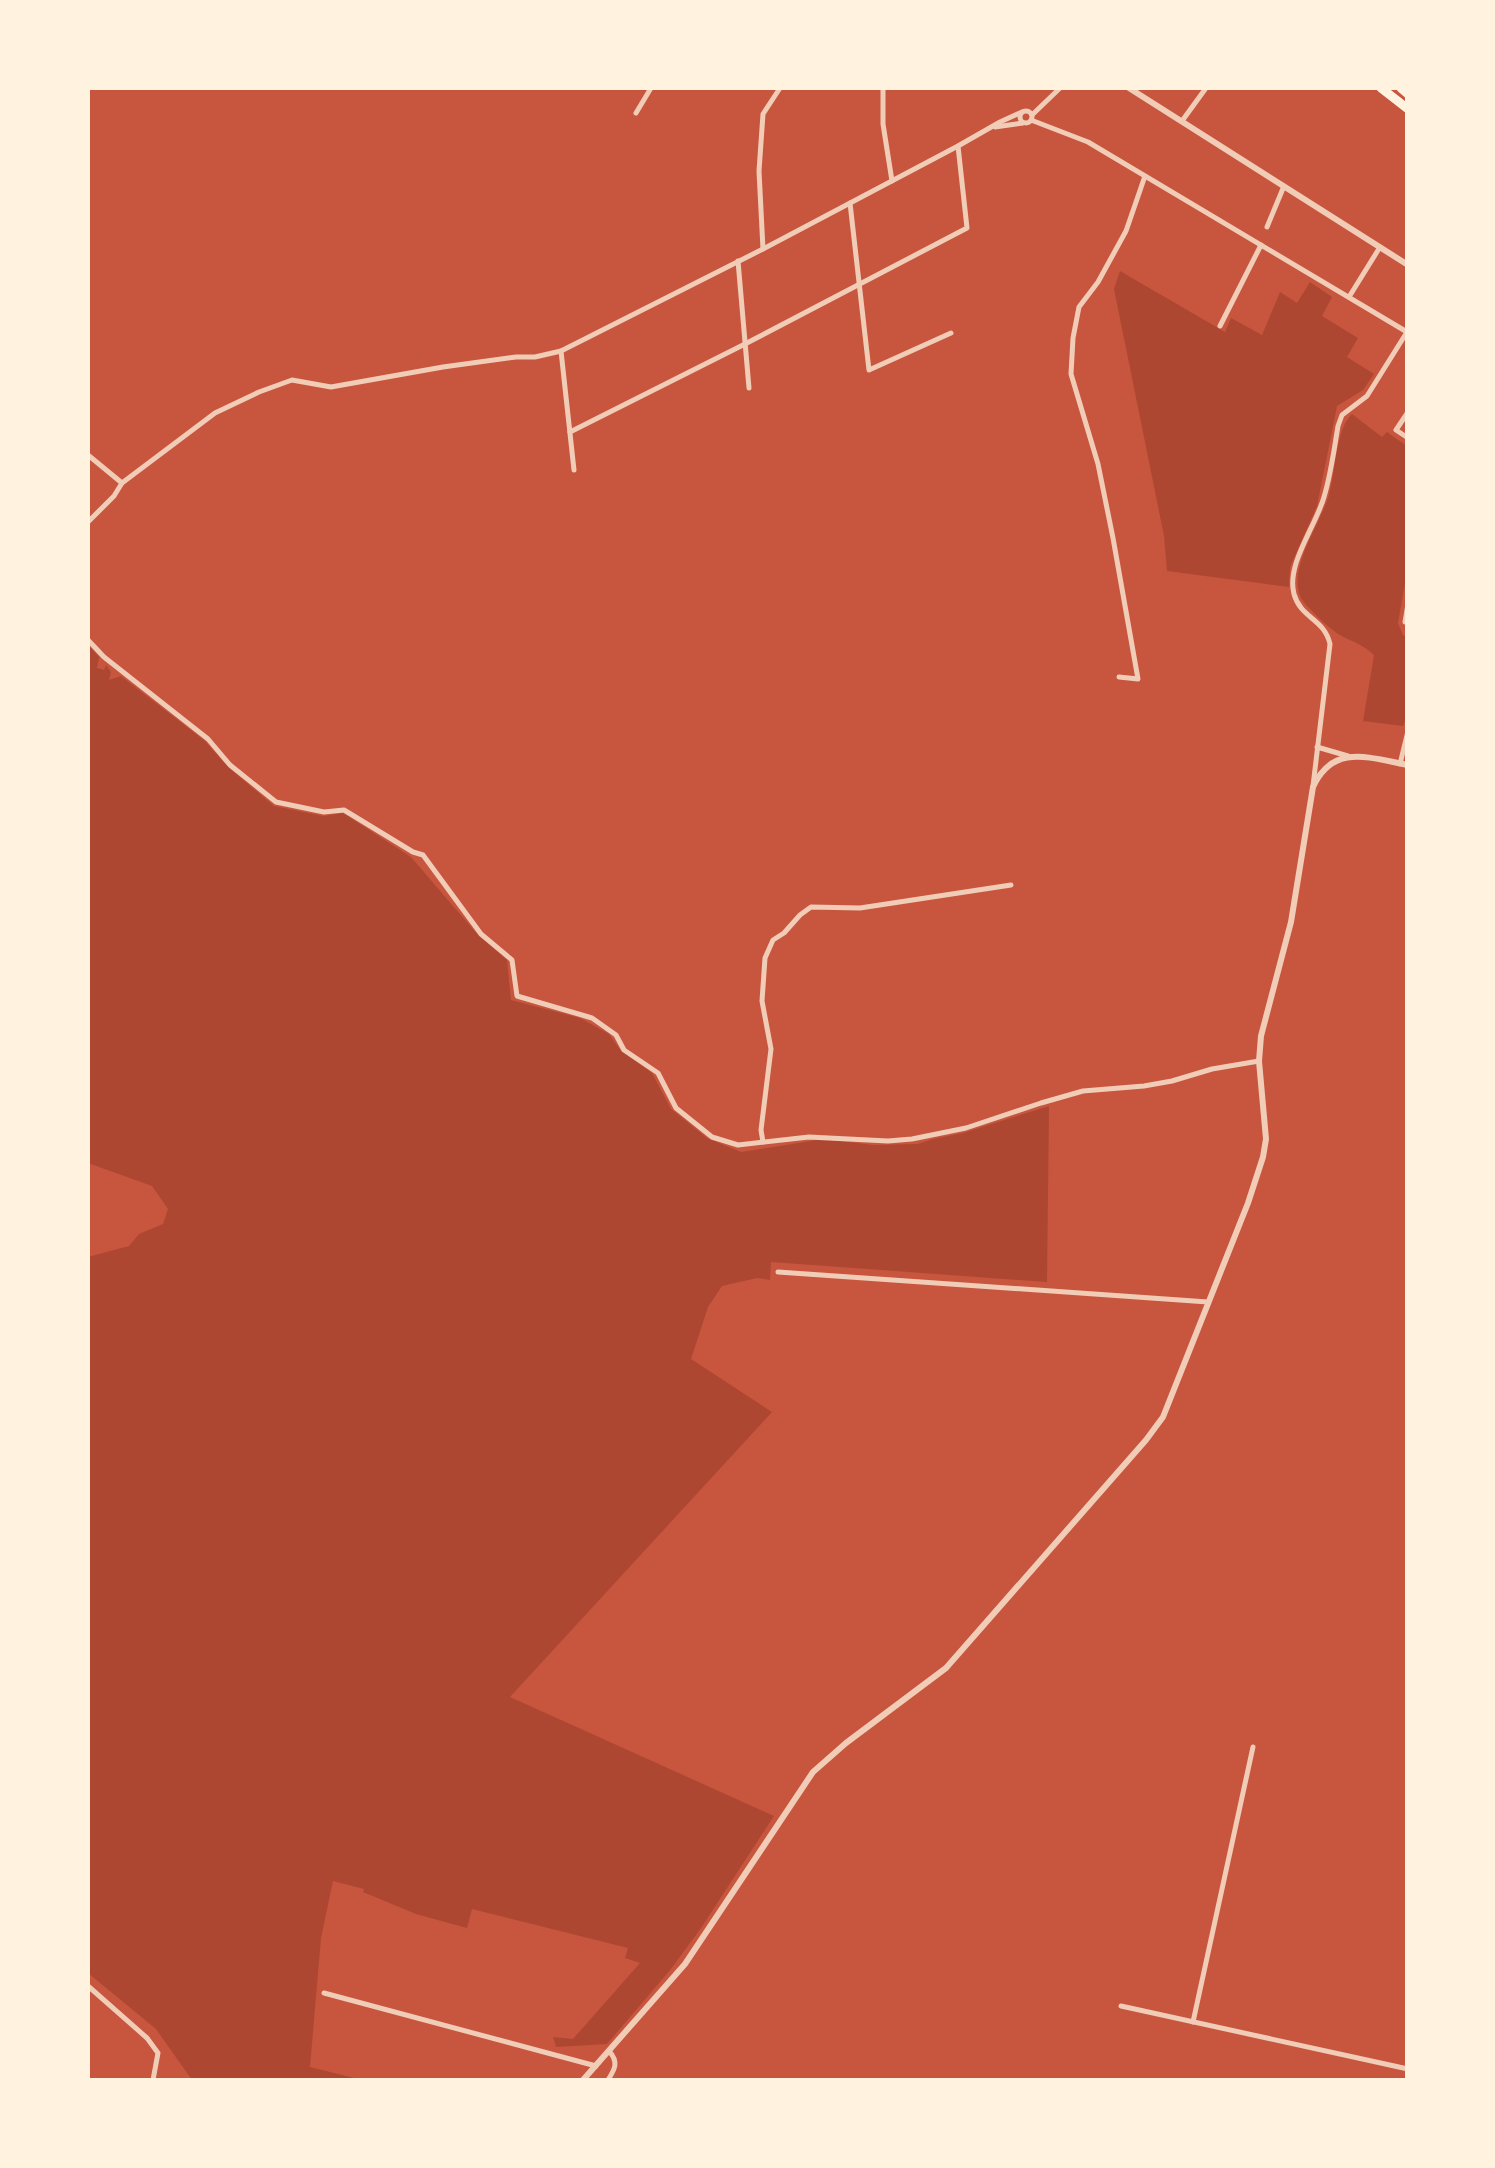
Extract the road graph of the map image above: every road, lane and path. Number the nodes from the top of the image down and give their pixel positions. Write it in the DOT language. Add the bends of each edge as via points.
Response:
graph roads {
  1 [pos="650,88"];
  2 [pos="780,88"];
  3 [pos="883,88"];
  4 [pos="1059,88"];
  5 [pos="1130,88"];
  6 [pos="1206,88"];
  7 [pos="1381,88"];
  8 [pos="1401,88"];
  9 [pos="1408,94"];
  10 [pos="1408,110"];
  11 [pos="636,113"];
  12 [pos="1028,115"];
  13 [pos="1182,121"];
  14 [pos="988,130"];
  15 [pos="958,146"];
  16 [pos="1145,176"];
  17 [pos="892,181"];
  18 [pos="1284,186"];
  19 [pos="850,203"];
  20 [pos="1267,228"];
  21 [pos="1262,245"];
  22 [pos="1380,247"];
  23 [pos="763,248"];
  24 [pos="738,261"];
  25 [pos="1408,265"];
  26 [pos="859,286"];
  27 [pos="1349,298"];
  28 [pos="1220,326"];
  29 [pos="1407,332"];
  30 [pos="951,333"];
  31 [pos="745,344"];
  32 [pos="560,351"];
  33 [pos="749,388"];
  34 [pos="1408,412"];
  35 [pos="570,432"];
  36 [pos="1408,438"];
  37 [pos="88,454"];
  38 [pos="574,470"];
  39 [pos="122,483"];
  40 [pos="88,522"];
  41 [pos="1408,604"];
  42 [pos="1406,622"];
  43 [pos="88,640"];
  44 [pos="1120,676"];
  45 [pos="1408,731"];
  46 [pos="1317,746"];
  47 [pos="1348,757"];
  48 [pos="1404,764"];
  49 [pos="1313,786"];
  50 [pos="1011,884"];
  51 [pos="1259,1061"];
  52 [pos="763,1142"];
  53 [pos="778,1272"];
  54 [pos="1208,1302"];
  55 [pos="1253,1748"];
  56 [pos="88,1986"];
  57 [pos="324,1992"];
  58 [pos="1121,2006"];
  59 [pos="1193,2022"];
  60 [pos="609,2051"];
  61 [pos="596,2066"];
  62 [pos="1408,2069"];
  63 [pos="152,2080"];
  64 [pos="584,2080"];
  65 [pos="608,2080"];
  1 -- 11 [label="street"];
  2 -- 23 [label="street" via="764,114"];
  3 -- 17 [label="street"];
  4 -- 12 [label="street"];
  5 -- 13 [label="street"];
  6 -- 13 [label="street"];
  7 -- 10 [label="main road"];
  8 -- 9 [label="main road"];
  12 -- 14 [label="street"];
  12 -- 14 [label="street"];
  12 -- 16 [label="street"];
  13 -- 18 [label="street"];
  14 -- 15 [label="street"];
  15 -- 17 [label="street"];
  15 -- 26 [label="street" via="967,228"];
  16 -- 21 [label="street"];
  16 -- 44 [label="street" via="1126,231 1079,307 1071,374 1098,464 1138,679"];
  17 -- 19 [label="street"];
  18 -- 20 [label="street"];
  18 -- 22 [label="street"];
  19 -- 23 [label="street"];
  19 -- 26 [label="street"];
  21 -- 27 [label="street"];
  21 -- 28 [label="street"];
  22 -- 25 [label="street"];
  22 -- 27 [label="street"];
  23 -- 24 [label="street"];
  24 -- 31 [label="street"];
  24 -- 32 [label="street"];
  26 -- 30 [label="street" via="869,370"];
  26 -- 31 [label="street"];
  27 -- 29 [label="street"];
  29 -- 46 [label="street" via="1367,396 1342,415 1324,498 1293,575 1300,607 1327,630 1330,644"];
  31 -- 33 [label="street"];
  31 -- 35 [label="street"];
  32 -- 35 [label="street"];
  32 -- 39 [label="street" via="331,388 292,380 215,413"];
  34 -- 36 [label="street" via="1396,430"];
  35 -- 38 [label="street"];
  37 -- 39 [label="street"];
  39 -- 40 [label="street"];
  41 -- 42 [label="street"];
  43 -- 52 [label="street" via="276,802 344,810 423,855 481,934 512,960 517,996 592,1018 616,1035 624,1050 658,1073 676,1108 712,1136 738,1145"];
  45 -- 48 [label="street"];
  46 -- 47 [label="street"];
  46 -- 49 [label="street"];
  47 -- 48 [label="street"];
  47 -- 49 [label="street" via="1324,768"];
  49 -- 51 [label="street"];
  50 -- 52 [label="street" via="860,908 810,907 773,940 762,1001 771,1048"];
  51 -- 52 [label="street" via="1083,1092 912,1139"];
  51 -- 54 [label="street" via="1263,1157"];
  53 -- 54 [label="street"];
  54 -- 60 [label="street" via="1163,1417 1146,1440 946,1668 813,1772 685,1964"];
  55 -- 59 [label="street"];
  56 -- 63 [label="street" via="158,2053"];
  57 -- 61 [label="street"];
  58 -- 59 [label="street"];
  59 -- 62 [label="street"];
  60 -- 61 [label="street"];
  60 -- 65 [label="street" via="616,2066"];
  61 -- 64 [label="street"];
}
